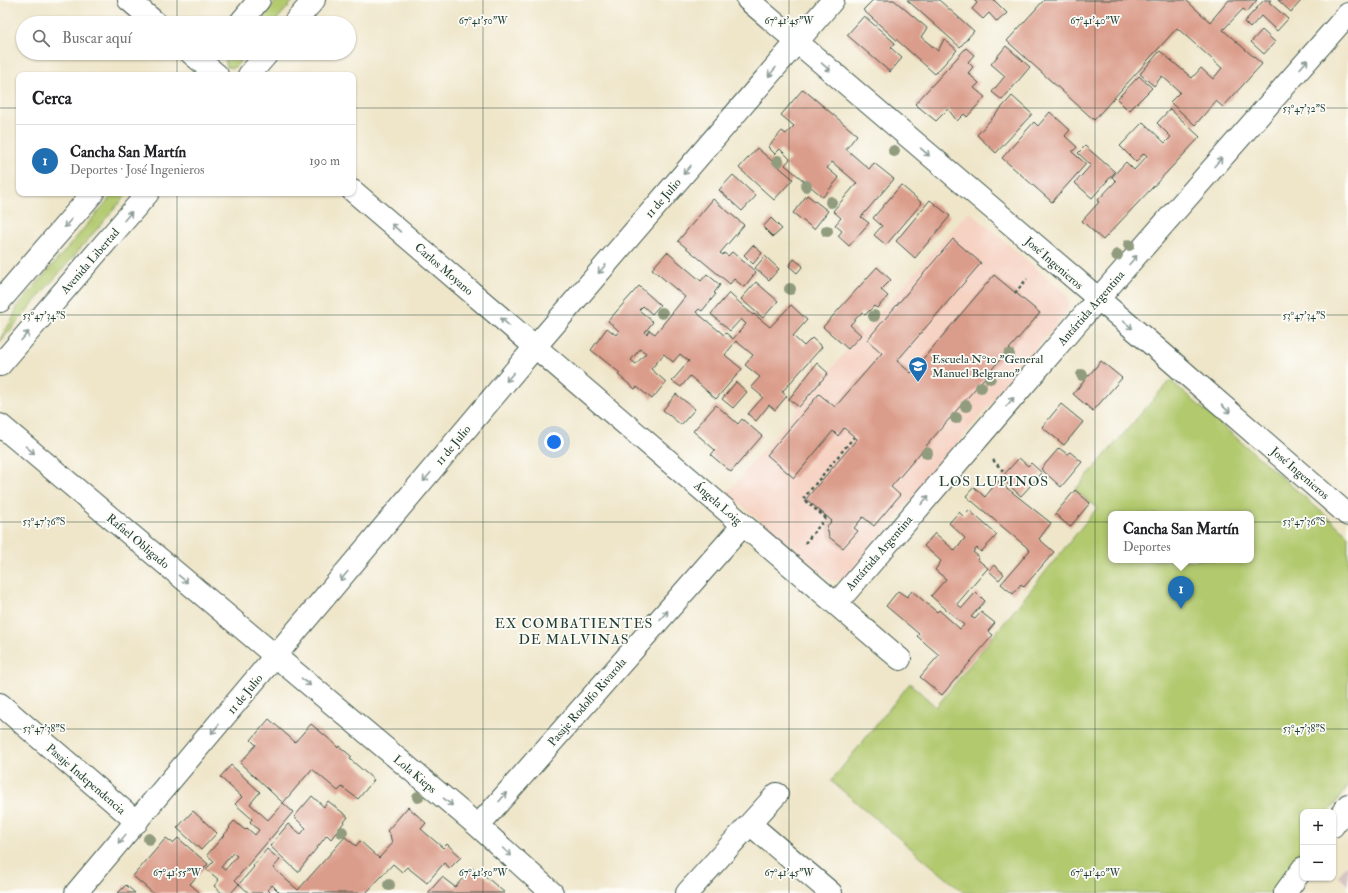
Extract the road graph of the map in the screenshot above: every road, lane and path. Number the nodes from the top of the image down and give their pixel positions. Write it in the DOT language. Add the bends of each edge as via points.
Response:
graph roads {
  1 [pos="130,0"];
  2 [pos="259,0"];
  3 [pos="314,0"];
  4 [pos="748,0"];
  5 [pos="833,0"];
  6 [pos="1348,14"];
  7 [pos="148,16"];
  8 [pos="246,16"];
  9 [pos="300,16"];
  10 [pos="797,42"];
  11 [pos="262,60"];
  12 [pos="252,72"];
  13 [pos="356,194"];
  14 [pos="90,196"];
  15 [pos="145,196"];
  16 [pos="1027,279"];
  17 [pos="1015,293"];
  18 [pos="1098,300"];
  19 [pos="0,301"];
  20 [pos="535,347"];
  21 [pos="0,365"];
  22 [pos="0,425"];
  23 [pos="854,437"];
  24 [pos="993,460"];
  25 [pos="1005,474"];
  26 [pos="1348,515"];
  27 [pos="743,525"];
  28 [pos="805,544"];
  29 [pos="836,604"];
  30 [pos="276,657"];
  31 [pos="900,659"];
  32 [pos="0,704"];
  33 [pos="777,794"];
  34 [pos="1348,805"];
  35 [pos="137,822"];
  36 [pos="1336,822"];
  37 [pos="750,824"];
  38 [pos="478,826"];
  39 [pos="1300,872"];
  40 [pos="76,893"];
  41 [pos="552,893"];
  42 [pos="687,893"];
  43 [pos="831,893"];
  44 [pos="1285,893"];
  1 -- 7 [label="street"];
  2 -- 8 [label="street"];
  3 -- 9 [label="street"];
  4 -- 10 [label="street, José Ingenieros"];
  5 -- 10 [label="street, 11 de Julio"];
  18 -- 6 [label="street, Antártida Argentina, one-way"];
  10 -- 18 [label="street, José Ingenieros, one-way"];
  10 -- 20 [label="street, 11 de Julio, one-way"];
  11 -- 12 [label="street"];
  20 -- 13 [label="street, Carlos Moyano, one-way"];
  14 -- 19 [label="street, one-way"];
  21 -- 15 [label="street, Avenida Libertad, one-way"];
  16 -- 17 [label="path"];
  18 -- 26 [label="street, José Ingenieros, one-way"];
  29 -- 18 [label="street, Antártida Argentina, one-way"];
  20 -- 27 [label="street, Ángela Loig"];
  20 -- 30 [label="street, 11 de Julio, one-way"];
  22 -- 30 [label="street, Rafael Obligado, one-way"];
  23 -- 28 [label="path" via="803,499 826,518"];
  24 -- 25 [label="path"];
  27 -- 29 [label="street, Ángela Loig"];
  38 -- 27 [label="street, Pasaje Rodolfo Rivarola, one-way"];
  29 -- 31 [label="street, Ángela Loig"];
  30 -- 35 [label="street, 11 de Julio, one-way"];
  30 -- 38 [label="street, Lola Kieps, one-way"];
  32 -- 35 [label="street, Pasaje Independencia"];
  33 -- 37 [label="street"];
  34 -- 36 [label="street"];
  35 -- 40 [label="street, 11 de Julio, one-way"];
  37 -- 42 [label="street"];
  37 -- 43 [label="street"];
  38 -- 41 [label="street, Lola Kieps, one-way"];
  39 -- 44 [label="street"];
}
